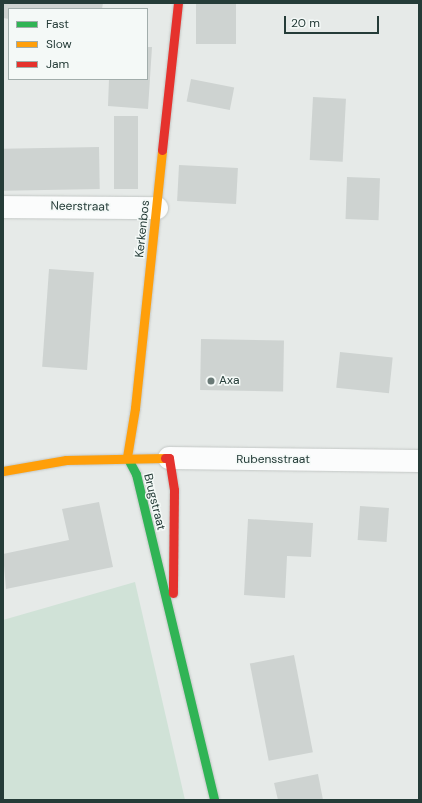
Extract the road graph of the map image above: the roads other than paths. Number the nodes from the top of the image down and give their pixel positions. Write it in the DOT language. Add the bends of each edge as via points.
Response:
graph roads {
  1 [pos="178,3"];
  2 [pos="3,207"];
  3 [pos="157,208"];
  4 [pos="127,457"];
  5 [pos="169,458"];
  6 [pos="419,461"];
  7 [pos="3,471"];
  8 [pos="173,628"];
  9 [pos="214,800"];
  1 -- 3 [label="street, Kerkenbos"];
  2 -- 3 [label="street, Neerstraat"];
  3 -- 4 [label="street, Kerkenbos" via="135,408"];
  4 -- 5 [label="street, Rubensstraat"];
  4 -- 7 [label="street" via="66,460"];
  4 -- 8 [label="street, Brugstraat" via="136,474"];
  5 -- 6 [label="street, Rubensstraat"];
  5 -- 8 [label="street, Brugstraat" via="174,490"];
  8 -- 9 [label="street, Brugstraat"];
}
